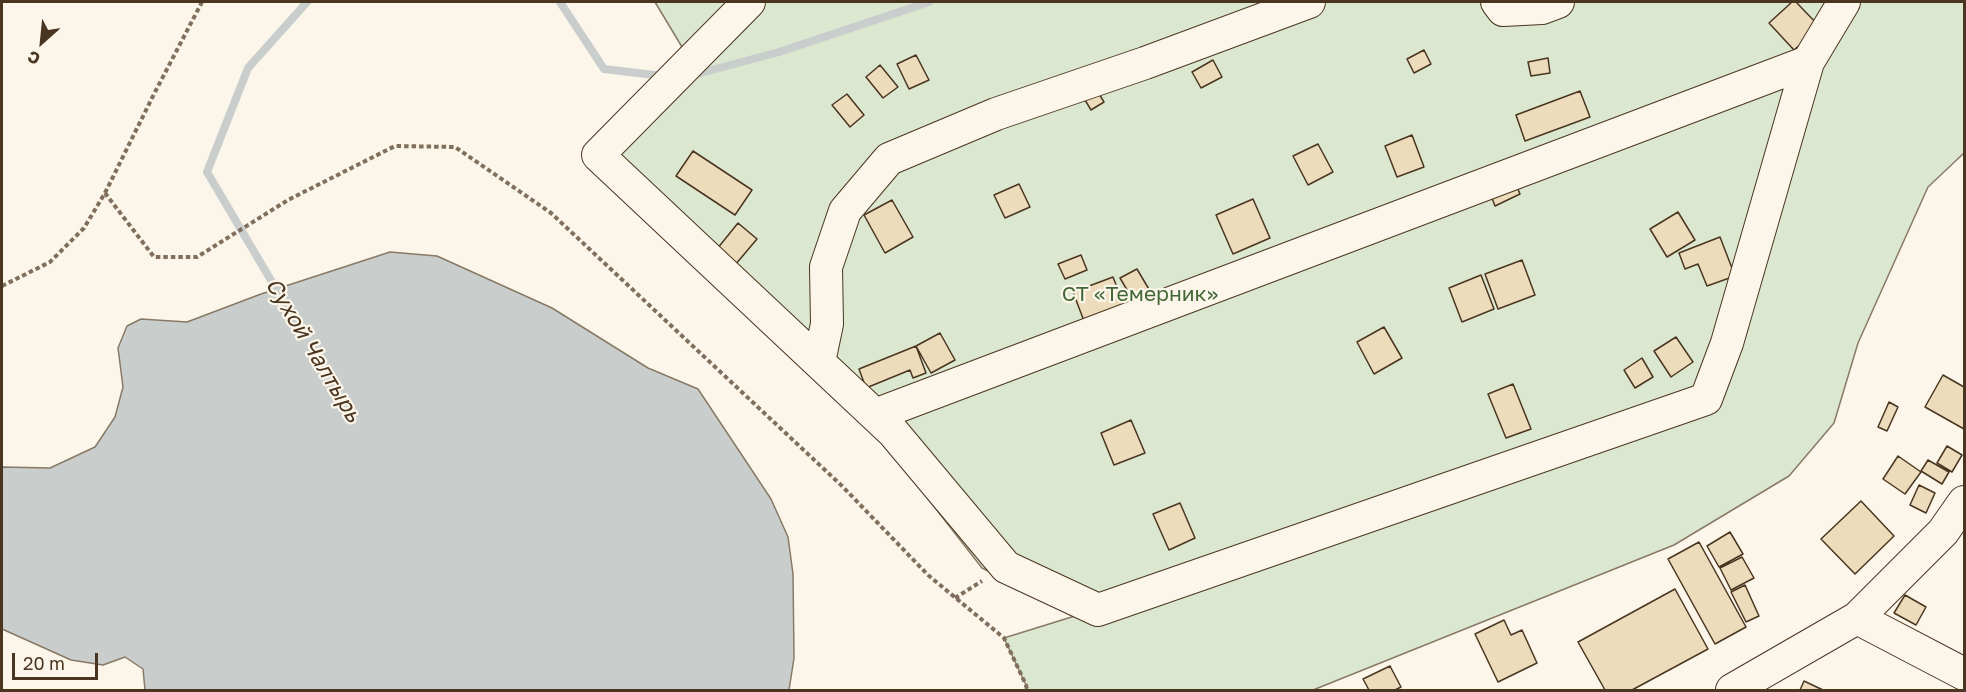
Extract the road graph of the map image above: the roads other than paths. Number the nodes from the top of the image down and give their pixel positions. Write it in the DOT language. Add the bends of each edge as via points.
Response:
graph roads {
  1 [pos="749,2"];
  2 [pos="1309,2"];
  3 [pos="1497,2"];
  4 [pos="1558,2"];
  5 [pos="1844,2"];
  6 [pos="1808,62"];
  7 [pos="819,363"];
  8 [pos="875,415"];
  9 [pos="1965,502"];
  10 [pos="1857,618"];
  11 [pos="1965,674"];
  12 [pos="1732,690"];
  1 -- 7 [label="street" via="598,155"];
  2 -- 7 [label="street" via="996,114 889,159 845,211 826,267 827,324"];
  3 -- 4 [label="street" via="1503,10 1542,8"];
  5 -- 6 [label="street"];
  6 -- 8 [label="street"];
  6 -- 8 [label="street" via="1727,343 1706,399 1098,610 1006,567"];
  7 -- 8 [label="street"];
  9 -- 10 [label="street" via="1943,532"];
  10 -- 11 [label="street"];
  10 -- 12 [label="street"];
}
